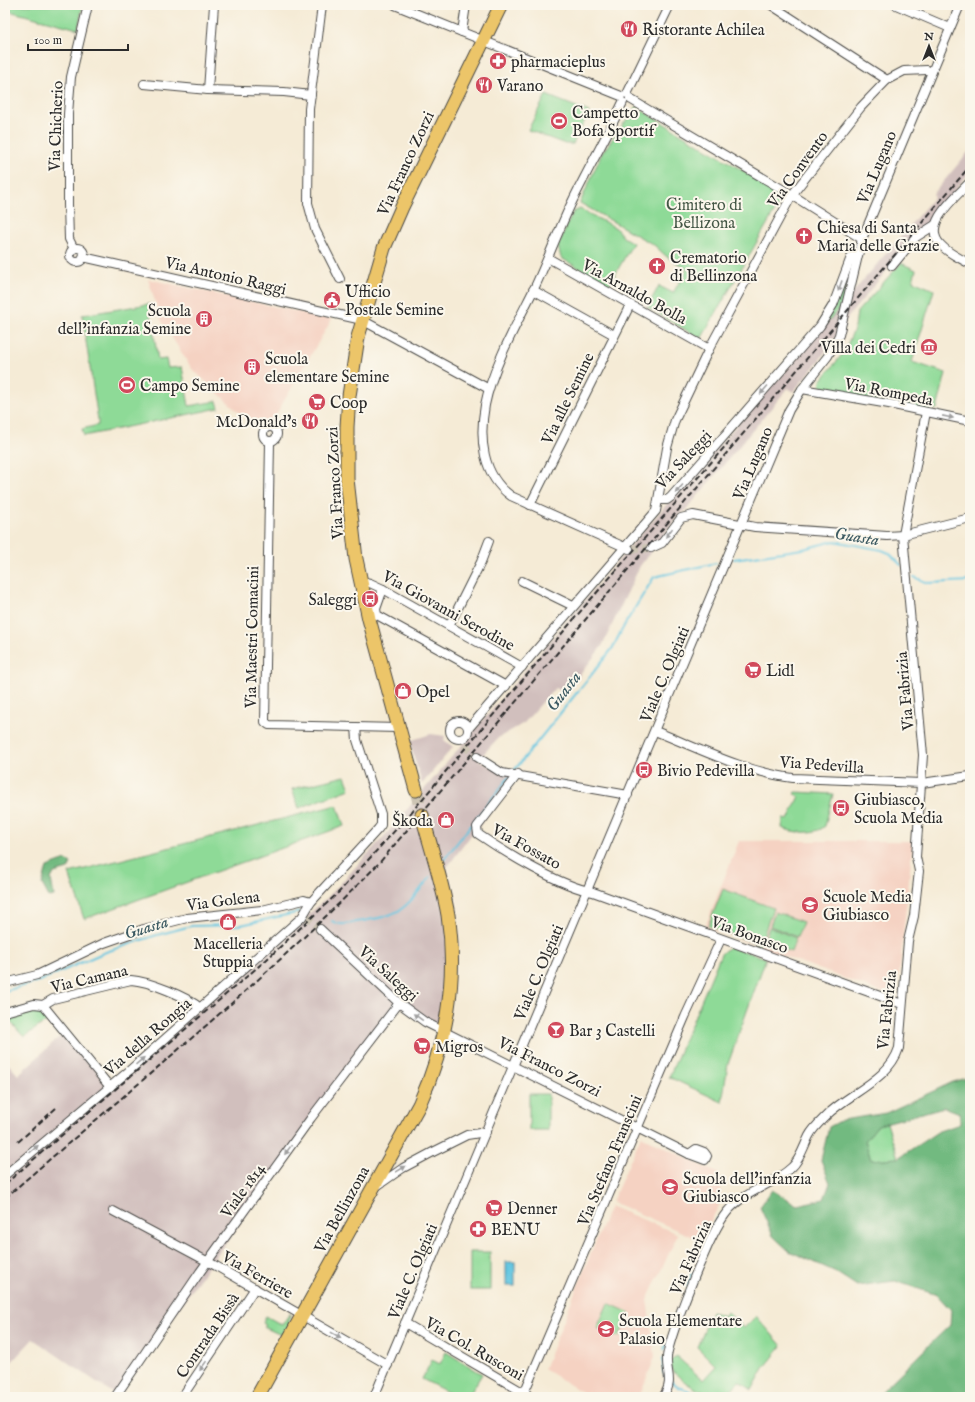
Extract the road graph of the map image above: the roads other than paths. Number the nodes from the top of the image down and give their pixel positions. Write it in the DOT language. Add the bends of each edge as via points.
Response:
graph roads {
  1 [pos="88,5"];
  2 [pos="214,5"];
  3 [pos="322,5"];
  4 [pos="395,5"];
  5 [pos="466,5"];
  6 [pos="501,5"];
  7 [pos="670,5"];
  8 [pos="771,5"];
  9 [pos="896,5"];
  10 [pos="960,5"];
  11 [pos="950,28"];
  12 [pos="462,32"];
  13 [pos="483,41"];
  14 [pos="927,70"];
  15 [pos="887,80"];
  16 [pos="144,84"];
  17 [pos="208,90"];
  18 [pos="311,95"];
  19 [pos="625,98"];
  20 [pos="970,182"];
  21 [pos="792,195"];
  22 [pos="934,225"];
  23 [pos="862,238"];
  24 [pos="858,253"];
  25 [pos="83,257"];
  26 [pos="548,258"];
  27 [pos="970,264"];
  28 [pos="892,266"];
  29 [pos="340,279"];
  30 [pos="533,290"];
  31 [pos="630,305"];
  32 [pos="362,320"];
  33 [pos="614,335"];
  34 [pos="709,349"];
  35 [pos="489,389"];
  36 [pos="802,389"];
  37 [pos="926,412"];
  38 [pos="970,421"];
  39 [pos="270,442"];
  40 [pos="659,500"];
  41 [pos="530,505"];
  42 [pos="970,518"];
  43 [pos="741,525"];
  44 [pos="903,535"];
  45 [pos="490,541"];
  46 [pos="628,548"];
  47 [pos="651,548"];
  48 [pos="727,558"];
  49 [pos="522,581"];
  50 [pos="360,582"];
  51 [pos="383,590"];
  52 [pos="573,606"];
  53 [pos="449,626"];
  54 [pos="522,667"];
  55 [pos="506,686"];
  56 [pos="356,727"];
  57 [pos="398,728"];
  58 [pos="469,728"];
  59 [pos="655,731"];
  60 [pos="477,757"];
  61 [pos="516,774"];
  62 [pos="970,776"];
  63 [pos="922,783"];
  64 [pos="416,790"];
  65 [pos="628,794"];
  66 [pos="422,815"];
  67 [pos="588,891"];
  68 [pos="311,902"];
  69 [pos="320,929"];
  70 [pos="721,938"];
  71 [pos="5,983"];
  72 [pos="399,1003"];
  73 [pos="902,1004"];
  74 [pos="43,1005"];
  75 [pos="200,1008"];
  76 [pos="5,1012"];
  77 [pos="444,1032"];
  78 [pos="514,1066"];
  79 [pos="110,1087"];
  80 [pos="637,1128"];
  81 [pos="486,1132"];
  82 [pos="457,1140"];
  83 [pos="477,1152"];
  84 [pos="689,1154"];
  85 [pos="5,1175"];
  86 [pos="370,1192"];
  87 [pos="113,1211"];
  88 [pos="208,1262"];
  89 [pos="255,1288"];
  90 [pos="302,1316"];
  91 [pos="405,1323"];
  92 [pos="388,1365"];
  93 [pos="527,1395"];
  94 [pos="115,1397"];
  95 [pos="182,1397"];
  96 [pos="257,1397"];
  97 [pos="374,1397"];
  98 [pos="663,1397"];
  1 -- 25 [label="street, Via Chicherio" via="71,77 68,108 69,239 74,249 82,251"];
  2 -- 17 [label="street"];
  3 -- 18 [label="street"];
  4 -- 12 [label="street"];
  5 -- 12 [label="street"];
  6 -- 13 [label="main road, Via Franco Zorzi"];
  7 -- 19 [label="street"];
  8 -- 15 [label="street"];
  9 -- 11 [label="street"];
  10 -- 11 [label="street, Via Lugano"];
  11 -- 23 [label="street, Via Lugano"];
  12 -- 13 [label="street"];
  13 -- 19 [label="street"];
  13 -- 32 [label="main road, Via Franco Zorzi" via="402,207 379,263"];
  14 -- 15 [label="street, Via Convento" via="904,71"];
  15 -- 21 [label="street, Via Convento" via="861,107"];
  16 -- 17 [label="street"];
  17 -- 18 [label="street"];
  18 -- 29 [label="street" via="308,203 315,229"];
  19 -- 21 [label="street"];
  19 -- 26 [label="street" via="572,201"];
  20 -- 22 [label="street"];
  21 -- 23 [label="street"];
  21 -- 34 [label="street, Via Convento"];
  22 -- 27 [label="street" via="939,244"];
  22 -- 28 [label="street" via="916,237"];
  23 -- 24 [label="street, Via Lugano"];
  24 -- 36 [label="street, Via Lugano" via="840,335 828,356"];
  24 -- 40 [label="street, Via Saleggi, one-way" via="851,257 833,305 820,326 671,497"];
  25 -- 32 [label="street, Via Antonio Raggi"];
  26 -- 30 [label="street"];
  26 -- 31 [label="street, Via Arnaldo Bolla"];
  30 -- 33 [label="street"];
  30 -- 35 [label="street"];
  31 -- 33 [label="street, Via alle Semine"];
  31 -- 34 [label="street, Via Arnaldo Bolla"];
  32 -- 35 [label="street, Via Antonio Raggi"];
  32 -- 50 [label="main road, Via Franco Zorzi" via="351,380 347,433 350,513"];
  33 -- 41 [label="street, Via alle Semine"];
  34 -- 40 [label="street, Via Convento" via="675,420 667,448"];
  35 -- 41 [label="street" via="483,427 486,458 491,474 504,491"];
  36 -- 37 [label="street, Via Rompeda"];
  36 -- 43 [label="street, Via Lugano" via="789,410"];
  37 -- 38 [label="street, Via Rompeda, one-way"];
  37 -- 44 [label="street, Via Fabrizia"];
  39 -- 56 [label="street, Via Maestri Comacini" via="264,718 269,725"];
  40 -- 46 [label="street, Via Saleggi" via="652,517"];
  41 -- 46 [label="street"];
  42 -- 44 [label="street"];
  43 -- 44 [label="street" via="852,534"];
  43 -- 47 [label="street, one-way" via="700,515 684,516 662,543"];
  43 -- 48 [label="street, Via Lugano"];
  44 -- 63 [label="street, Via Fabrizia" via="923,755"];
  45 -- 53 [label="street"];
  46 -- 52 [label="street, Via Saleggi"];
  48 -- 59 [label="street, Viale C. Olgiati"];
  49 -- 52 [label="street"];
  50 -- 51 [label="street, Via Giovanni Serodine" via="370,583"];
  50 -- 57 [label="main road, Via Franco Zorzi"];
  51 -- 53 [label="street, Via Giovanni Serodine"];
  51 -- 55 [label="street" via="376,609 377,615"];
  52 -- 54 [label="street, Via Saleggi"];
  53 -- 54 [label="street, Via Giovanni Serodine"];
  54 -- 55 [label="street, Via Saleggi"];
  55 -- 58 [label="street, Via Saleggi"];
  56 -- 57 [label="street, Via Maestri Comacini"];
  56 -- 68 [label="street" via="357,740 380,814 380,825"];
  57 -- 64 [label="main road, Via Franco Zorzi"];
  58 -- 58 [label="street, Via Saleggi" via="462,742 451,734 450,729 452,723 460,720"];
  59 -- 63 [label="street, Via Pedevilla" via="736,764 776,776"];
  59 -- 65 [label="street, Viale C. Olgiati"];
  60 -- 61 [label="street" via="502,773"];
  61 -- 65 [label="street"];
  61 -- 67 [label="street, Via Fossato" via="479,823 476,831 491,843 529,865"];
  62 -- 63 [label="street, Via Pedevilla"];
  63 -- 73 [label="street, Via Fabrizia" via="914,916 908,941"];
  65 -- 67 [label="street, Viale C. Olgiati"];
  66 -- 77 [label="main road" via="445,900 450,929 451,977"];
  67 -- 70 [label="street, Via Bonasco"];
  67 -- 78 [label="street, Viale C. Olgiati"];
  68 -- 71 [label="street, Via Golena" via="304,900 262,910 187,918 144,929 104,943 37,975"];
  68 -- 75 [label="street, Via della Rongia" via="305,915"];
  69 -- 72 [label="street, Via Saleggi"];
  70 -- 73 [label="street, Via Bonasco"];
  70 -- 80 [label="street, Via Stefano Franscini"];
  77 -- 72 [label="street, Via Saleggi, one-way"];
  72 -- 88 [label="street, Viale 1814, one-way" via="311,1118"];
  73 -- 98 [label="street, Via Fabrizia" via="899,1048 889,1067 828,1115 810,1134 792,1167 767,1185 736,1202 721,1220 689,1291 669,1346 667,1360 670,1381"];
  74 -- 75 [label="street, Via Camana" via="56,998 131,980 141,981"];
  74 -- 76 [label="street, Via Camana" via="34,1004"];
  74 -- 79 [label="street"];
  79 -- 75 [label="street, Via della Rongia, one-way"];
  77 -- 78 [label="street, Via Franco Zorzi"];
  77 -- 86 [label="main road, Via Bellinzona" via="433,1072 421,1100"];
  78 -- 80 [label="street, Via Franco Zorzi"];
  78 -- 81 [label="street, Viale C. Olgiati"];
  85 -- 79 [label="street, Via della Rongia, one-way"];
  80 -- 84 [label="street, Via Franco Zorzi"];
  80 -- 93 [label="street, Via Stefano Franscini"];
  81 -- 82 [label="street"];
  81 -- 83 [label="street, Viale C. Olgiati"];
  82 -- 83 [label="street" via="474,1141"];
  86 -- 82 [label="street, one-way" via="403,1168"];
  83 -- 91 [label="street, Viale C. Olgiati"];
  86 -- 90 [label="main road, Via Bellinzona"];
  87 -- 88 [label="street, Via Ferriere"];
  88 -- 89 [label="street, Via Ferriere"];
  88 -- 94 [label="street, Viale 1814"];
  89 -- 90 [label="street, Via Ferriere"];
  89 -- 95 [label="street, Contrada Bissà, one-way"];
  90 -- 92 [label="street, Via Ferriere, one-way"];
  90 -- 96 [label="main road, Via Bellinzona"];
  91 -- 92 [label="street, Viale C. Olgiati"];
  91 -- 93 [label="street, Via Col. Rusconi"];
  92 -- 97 [label="street, Viale C. Olgiati"];
}
